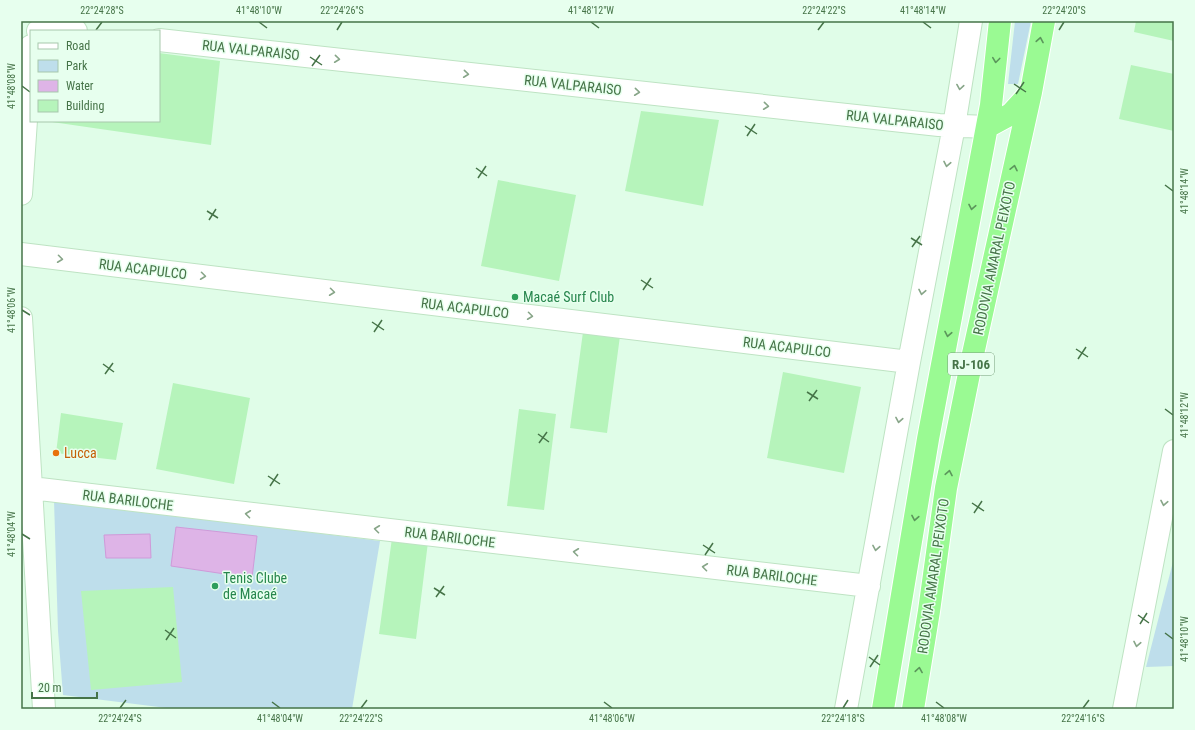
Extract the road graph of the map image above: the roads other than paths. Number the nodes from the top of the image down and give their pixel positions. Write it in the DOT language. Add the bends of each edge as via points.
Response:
graph roads {
  1 [pos="971,21"];
  2 [pos="1000,21"];
  3 [pos="1044,21"];
  4 [pos="41,29"];
  5 [pos="58,30"];
  6 [pos="160,40"];
  7 [pos="30,61"];
  8 [pos="1031,92"];
  9 [pos="954,126"];
  10 [pos="986,127"];
  11 [pos="21,194"];
  12 [pos="21,254"];
  13 [pos="21,318"];
  14 [pos="909,362"];
  15 [pos="1174,451"];
  16 [pos="26,481"];
  17 [pos="869,586"];
  18 [pos="34,709"];
  19 [pos="44,709"];
  20 [pos="846,709"];
  21 [pos="883,709"];
  22 [pos="913,709"];
  23 [pos="1124,709"];
  1 -- 9 [label="street, one-way"];
  2 -- 10 [label="highway, RODOVIA AMARAL PEIXOTO / RJ-106, one-way" via="991,105"];
  8 -- 3 [label="highway, RODOVIA AMARAL PEIXOTO / RJ-106, one-way"];
  4 -- 5 [label="street"];
  6 -- 9 [label="street, RUA VALPARAISO, one-way"];
  7 -- 11 [label="street"];
  8 -- 10 [label="highway" via="1011,114"];
  22 -- 8 [label="highway, RODOVIA AMARAL PEIXOTO / RJ-106, one-way" via="946,488"];
  9 -- 10 [label="street, RUA VALPARAISO"];
  9 -- 14 [label="street, one-way"];
  10 -- 21 [label="highway, RODOVIA AMARAL PEIXOTO / RJ-106, one-way" via="928,439"];
  12 -- 14 [label="street, RUA ACAPULCO, one-way"];
  13 -- 16 [label="street"];
  14 -- 17 [label="street, one-way"];
  15 -- 23 [label="street, one-way"];
  17 -- 16 [label="street, RUA BARILOCHE, one-way"];
  16 -- 18 [label="street"];
  16 -- 19 [label="street"];
  17 -- 20 [label="street"];
}
